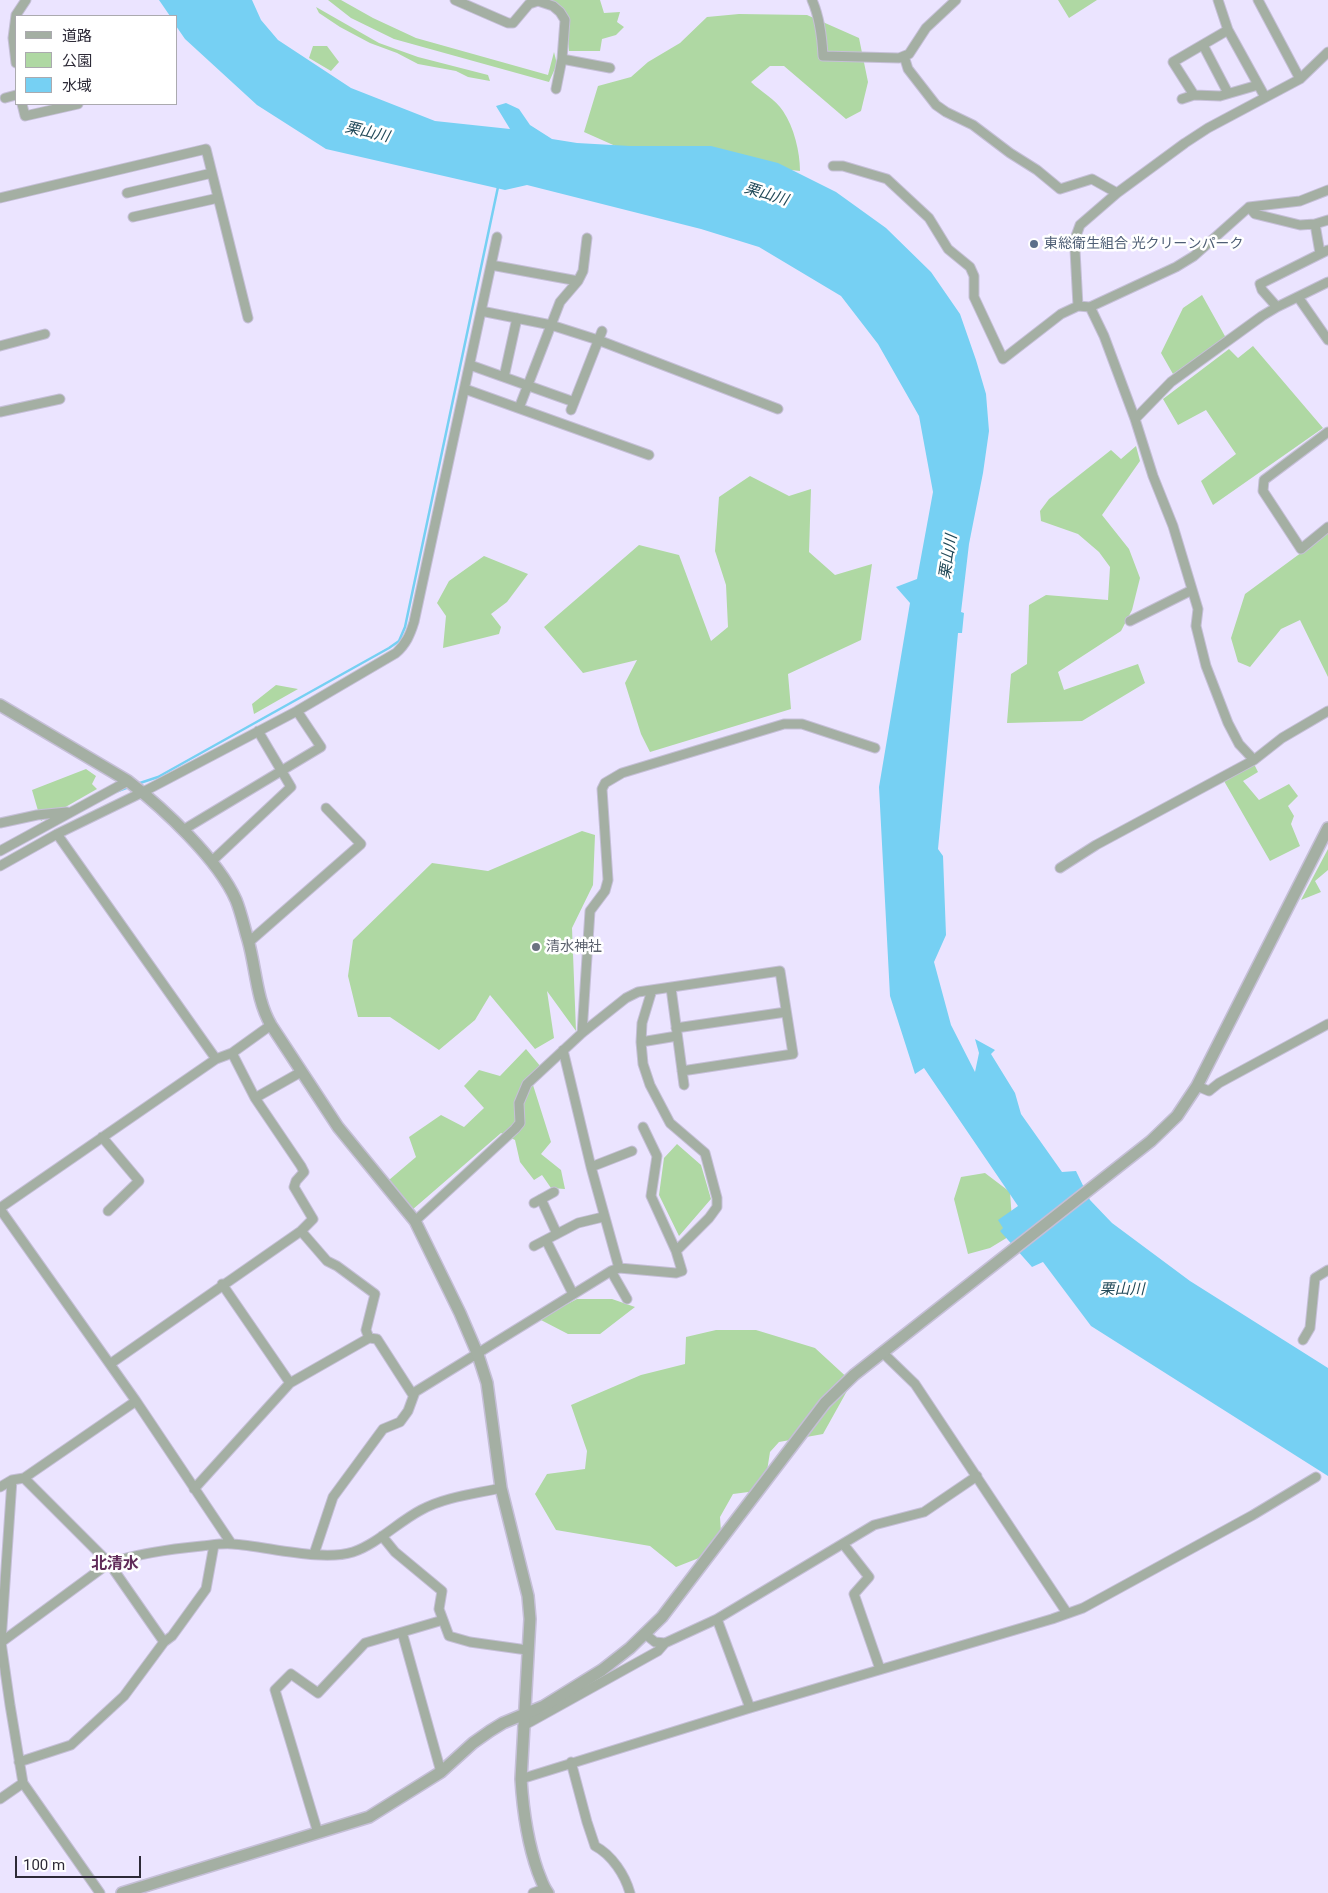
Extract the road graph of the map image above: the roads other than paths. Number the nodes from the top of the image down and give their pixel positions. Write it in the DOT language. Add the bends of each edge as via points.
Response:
graph roads {
  1 [pos="26,0"];
  2 [pos="455,0"];
  3 [pos="538,0"];
  4 [pos="812,0"];
  5 [pos="956,0"];
  6 [pos="1218,0"];
  7 [pos="1258,0"];
  8 [pos="16,15"];
  9 [pos="15,23"];
  10 [pos="1228,30"];
  11 [pos="1203,45"];
  12 [pos="1328,52"];
  13 [pos="15,55"];
  14 [pos="904,56"];
  15 [pos="562,58"];
  16 [pos="610,68"];
  17 [pos="1300,79"];
  18 [pos="1258,85"];
  19 [pos="556,89"];
  20 [pos="1228,93"];
  21 [pos="15,95"];
  22 [pos="1194,95"];
  23 [pos="1265,97"];
  24 [pos="5,98"];
  25 [pos="1182,98"];
  26 [pos="22,105"];
  27 [pos="74,105"];
  28 [pos="833,166"];
  29 [pos="212,172"];
  30 [pos="1328,190"];
  31 [pos="127,193"];
  32 [pos="1117,193"];
  33 [pos="0,198"];
  34 [pos="218,198"];
  35 [pos="1249,207"];
  36 [pos="133,217"];
  37 [pos="1328,220"];
  38 [pos="1315,224"];
  39 [pos="497,237"];
  40 [pos="587,238"];
  41 [pos="1324,252"];
  42 [pos="491,265"];
  43 [pos="578,281"];
  44 [pos="1328,282"];
  45 [pos="1298,297"];
  46 [pos="1078,306"];
  47 [pos="1090,306"];
  48 [pos="1277,307"];
  49 [pos="481,311"];
  50 [pos="248,318"];
  51 [pos="517,318"];
  52 [pos="551,325"];
  53 [pos="602,331"];
  54 [pos="45,334"];
  55 [pos="598,340"];
  56 [pos="1328,340"];
  57 [pos="0,346"];
  58 [pos="470,365"];
  59 [pos="504,377"];
  60 [pos="528,386"];
  61 [pos="465,388"];
  62 [pos="60,399"];
  63 [pos="519,408"];
  64 [pos="778,409"];
  65 [pos="0,412"];
  66 [pos="1135,419"];
  67 [pos="1328,432"];
  68 [pos="649,455"];
  69 [pos="1328,528"];
  70 [pos="1192,590"];
  71 [pos="1130,621"];
  72 [pos="0,705"];
  73 [pos="297,710"];
  74 [pos="1328,711"];
  75 [pos="258,731"];
  76 [pos="875,748"];
  77 [pos="1254,760"];
  78 [pos="281,770"];
  79 [pos="128,781"];
  80 [pos="143,792"];
  81 [pos="326,808"];
  82 [pos="72,811"];
  83 [pos="0,823"];
  84 [pos="1328,828"];
  85 [pos="183,830"];
  86 [pos="57,834"];
  87 [pos="0,851"];
  88 [pos="212,861"];
  89 [pos="0,866"];
  90 [pos="1060,868"];
  91 [pos="249,942"];
  92 [pos="671,988"];
  93 [pos="652,990"];
  94 [pos="786,1012"];
  95 [pos="1328,1024"];
  96 [pos="271,1025"];
  97 [pos="677,1032"];
  98 [pos="582,1033"];
  99 [pos="641,1042"];
  100 [pos="563,1050"];
  101 [pos="232,1054"];
  102 [pos="216,1059"];
  103 [pos="682,1070"];
  104 [pos="301,1072"];
  105 [pos="684,1084"];
  106 [pos="1197,1086"];
  107 [pos="255,1098"];
  108 [pos="643,1127"];
  109 [pos="102,1137"];
  110 [pos="632,1151"];
  111 [pos="590,1167"];
  112 [pos="554,1192"];
  113 [pos="0,1208"];
  114 [pos="108,1211"];
  115 [pos="604,1217"];
  116 [pos="415,1221"];
  117 [pos="300,1231"];
  118 [pos="557,1234"];
  119 [pos="546,1240"];
  120 [pos="534,1246"];
  121 [pos="676,1251"];
  122 [pos="615,1270"];
  123 [pos="1328,1270"];
  124 [pos="222,1284"];
  125 [pos="573,1294"];
  126 [pos="627,1299"];
  127 [pos="369,1338"];
  128 [pos="1303,1340"];
  129 [pos="882,1352"];
  130 [pos="478,1355"];
  131 [pos="110,1364"];
  132 [pos="290,1383"];
  133 [pos="414,1395"];
  134 [pos="136,1401"];
  135 [pos="977,1476"];
  136 [pos="1316,1477"];
  137 [pos="24,1478"];
  138 [pos="12,1480"];
  139 [pos="0,1487"];
  140 [pos="501,1488"];
  141 [pos="194,1489"];
  142 [pos="382,1536"];
  143 [pos="231,1544"];
  144 [pos="214,1545"];
  145 [pos="844,1545"];
  146 [pos="314,1554"];
  147 [pos="109,1563"];
  148 [pos="2,1587"];
  149 [pos="1067,1613"];
  150 [pos="717,1619"];
  151 [pos="443,1620"];
  152 [pos="402,1632"];
  153 [pos="646,1634"];
  154 [pos="164,1642"];
  155 [pos="1,1643"];
  156 [pos="665,1643"];
  157 [pos="527,1650"];
  158 [pos="880,1669"];
  159 [pos="750,1708"];
  160 [pos="523,1721"];
  161 [pos="19,1762"];
  162 [pos="572,1762"];
  163 [pos="441,1772"];
  164 [pos="520,1780"];
  165 [pos="23,1783"];
  166 [pos="0,1799"];
  167 [pos="318,1833"];
  168 [pos="542,1892"];
  169 [pos="100,1893"];
  170 [pos="122,1893"];
  171 [pos="630,1893"];
  1 -- 8 [label="street"];
  2 -- 3 [label="street" via="508,23 513,23 528,4"];
  3 -- 15 [label="street" via="553,6 565,20"];
  4 -- 14 [label="street" via="821,31 823,56"];
  5 -- 14 [label="street" via="926,28 909,54"];
  6 -- 10 [label="street"];
  7 -- 17 [label="street"];
  9 -- 13 [label="street"];
  10 -- 11 [label="street"];
  10 -- 18 [label="street"];
  11 -- 20 [label="street"];
  11 -- 22 [label="street" via="1173,62"];
  12 -- 17 [label="street"];
  14 -- 32 [label="street" via="908,70 936,105 973,125 1060,189 1092,179"];
  15 -- 16 [label="street"];
  15 -- 19 [label="street"];
  17 -- 23 [label="street"];
  18 -- 20 [label="street"];
  18 -- 23 [label="street"];
  20 -- 22 [label="street" via="1220,96"];
  21 -- 24 [label="street"];
  22 -- 25 [label="street"];
  23 -- 32 [label="street" via="1185,143"];
  26 -- 27 [label="street" via="25,116"];
  28 -- 46 [label="street" via="887,179 929,218 948,250 970,267 974,276 974,298 1003,359 1061,314"];
  29 -- 31 [label="street"];
  29 -- 33 [label="street" via="206,150"];
  29 -- 34 [label="street"];
  30 -- 35 [label="street" via="1300,201"];
  32 -- 46 [label="street" via="1080,225 1076,236"];
  34 -- 36 [label="street"];
  34 -- 50 [label="street"];
  35 -- 38 [label="street" via="1255,214 1300,225"];
  35 -- 47 [label="street" via="1194,256"];
  37 -- 38 [label="street"];
  38 -- 41 [label="street"];
  39 -- 42 [label="street"];
  40 -- 43 [label="street" via="584,271"];
  41 -- 48 [label="street" via="1260,284"];
  42 -- 43 [label="street"];
  42 -- 49 [label="street"];
  43 -- 52 [label="street" via="560,302"];
  44 -- 45 [label="street"];
  45 -- 48 [label="street"];
  45 -- 56 [label="street"];
  46 -- 47 [label="street"];
  47 -- 66 [label="street"];
  48 -- 66 [label="street" via="1171,382"];
  49 -- 51 [label="street"];
  49 -- 58 [label="street"];
  51 -- 52 [label="street"];
  51 -- 59 [label="street"];
  52 -- 55 [label="street"];
  52 -- 60 [label="street"];
  53 -- 55 [label="street"];
  54 -- 57 [label="street"];
  55 -- 60 [label="street" via="573,406"];
  55 -- 64 [label="street"];
  58 -- 59 [label="street"];
  58 -- 61 [label="street"];
  59 -- 60 [label="street"];
  60 -- 63 [label="street"];
  61 -- 63 [label="street"];
  61 -- 73 [label="street" via="410,634 404,646"];
  62 -- 65 [label="street"];
  63 -- 68 [label="street"];
  66 -- 70 [label="street"];
  67 -- 69 [label="street" via="1262,484 1263,491 1301,548"];
  70 -- 71 [label="street"];
  70 -- 77 [label="street" via="1198,609 1196,626 1206,666 1231,730"];
  72 -- 79 [label="street"];
  73 -- 75 [label="street"];
  73 -- 78 [label="street" via="321,747"];
  74 -- 77 [label="street" via="1282,738"];
  75 -- 78 [label="street"];
  75 -- 80 [label="street"];
  76 -- 98 [label="street" via="802,724 784,724 605,782 602,789 608,880 605,891 590,911"];
  77 -- 90 [label="street"];
  78 -- 85 [label="street"];
  78 -- 88 [label="street" via="291,787"];
  79 -- 80 [label="street"];
  79 -- 82 [label="street"];
  80 -- 85 [label="street"];
  80 -- 86 [label="street"];
  81 -- 91 [label="street" via="361,844"];
  82 -- 83 [label="street"];
  82 -- 87 [label="street"];
  84 -- 106 [label="street"];
  85 -- 88 [label="street"];
  86 -- 89 [label="street"];
  86 -- 102 [label="street"];
  88 -- 91 [label="street" via="236,899"];
  91 -- 96 [label="street" via="263,1011"];
  92 -- 93 [label="street"];
  92 -- 94 [label="street" via="780,970"];
  92 -- 97 [label="street"];
  93 -- 98 [label="street" via="626,998"];
  93 -- 99 [label="street" via="642,1023"];
  94 -- 97 [label="street"];
  94 -- 103 [label="street" via="793,1054"];
  95 -- 106 [label="street" via="1209,1091"];
  96 -- 101 [label="street"];
  96 -- 104 [label="street"];
  97 -- 99 [label="street"];
  97 -- 103 [label="street"];
  98 -- 100 [label="street"];
  99 -- 121 [label="street" via="643,1064 650,1085 670,1123 705,1152 717,1198 717,1207 709,1218"];
  100 -- 111 [label="street"];
  100 -- 116 [label="street" via="527,1084 519,1103 520,1123 515,1130"];
  101 -- 102 [label="street"];
  101 -- 107 [label="street"];
  102 -- 109 [label="street"];
  103 -- 105 [label="street"];
  104 -- 107 [label="street"];
  104 -- 116 [label="street" via="338,1127"];
  106 -- 129 [label="street" via="1177,1116 1151,1141"];
  107 -- 117 [label="street" via="304,1172 294,1187 313,1218"];
  108 -- 121 [label="street" via="657,1156 651,1196"];
  109 -- 113 [label="street"];
  109 -- 114 [label="street" via="139,1181"];
  110 -- 111 [label="street"];
  111 -- 115 [label="street"];
  112 -- 118 [label="street" via="538,1201"];
  113 -- 131 [label="street"];
  115 -- 118 [label="street"];
  115 -- 122 [label="street"];
  116 -- 130 [label="street"];
  117 -- 124 [label="street"];
  117 -- 127 [label="street" via="327,1261 375,1294 366,1330"];
  118 -- 119 [label="street"];
  119 -- 120 [label="street"];
  119 -- 125 [label="street"];
  121 -- 122 [label="street" via="682,1271 676,1273"];
  122 -- 125 [label="street"];
  122 -- 126 [label="street"];
  123 -- 128 [label="street" via="1315,1278 1310,1328"];
  124 -- 131 [label="street"];
  124 -- 132 [label="street"];
  125 -- 130 [label="street"];
  127 -- 132 [label="street"];
  127 -- 133 [label="street" via="377,1339"];
  129 -- 135 [label="street" via="915,1384"];
  129 -- 153 [label="street" via="825,1403"];
  130 -- 133 [label="street"];
  130 -- 140 [label="street" via="487,1383"];
  131 -- 134 [label="street"];
  132 -- 141 [label="street"];
  133 -- 146 [label="street" via="400,1422 383,1429 333,1497"];
  134 -- 137 [label="street"];
  134 -- 141 [label="street"];
  135 -- 145 [label="street" via="924,1512 874,1525"];
  135 -- 149 [label="street"];
  136 -- 149 [label="street" via="1083,1608"];
  137 -- 138 [label="street"];
  137 -- 147 [label="street"];
  138 -- 139 [label="street"];
  138 -- 148 [label="street"];
  140 -- 142 [label="street" via="446,1500 420,1510"];
  140 -- 157 [label="street" via="528,1596"];
  141 -- 143 [label="street"];
  142 -- 146 [label="street" via="353,1552"];
  142 -- 151 [label="street" via="395,1552 442,1591 439,1609"];
  143 -- 144 [label="street"];
  143 -- 146 [label="street"];
  144 -- 147 [label="street" via="139,1554"];
  144 -- 154 [label="street" via="206,1589 172,1636"];
  145 -- 150 [label="street"];
  145 -- 158 [label="street" via="869,1577 854,1594"];
  147 -- 154 [label="street"];
  147 -- 155 [label="street"];
  148 -- 155 [label="street"];
  149 -- 158 [label="street"];
  150 -- 156 [label="street"];
  150 -- 159 [label="street"];
  151 -- 152 [label="street"];
  151 -- 157 [label="street" via="449,1636"];
  152 -- 163 [label="street"];
  152 -- 167 [label="street" via="365,1643 318,1693 291,1674 275,1690"];
  153 -- 156 [label="street" via="655,1642"];
  153 -- 160 [label="street" via="602,1670"];
  154 -- 161 [label="street" via="124,1696 71,1745"];
  155 -- 161 [label="street"];
  156 -- 160 [label="street" via="658,1651"];
  157 -- 160 [label="street"];
  158 -- 159 [label="street"];
  159 -- 162 [label="street"];
  160 -- 163 [label="street" via="503,1723 473,1743"];
  160 -- 164 [label="street"];
  161 -- 165 [label="street"];
  162 -- 164 [label="street"];
  162 -- 171 [label="street" via="595,1846 609,1857"];
  163 -- 167 [label="street" via="369,1817"];
  164 -- 168 [label="street" via="528,1839"];
  165 -- 166 [label="street"];
  165 -- 169 [label="street"];
  167 -- 170 [label="street"];
}
